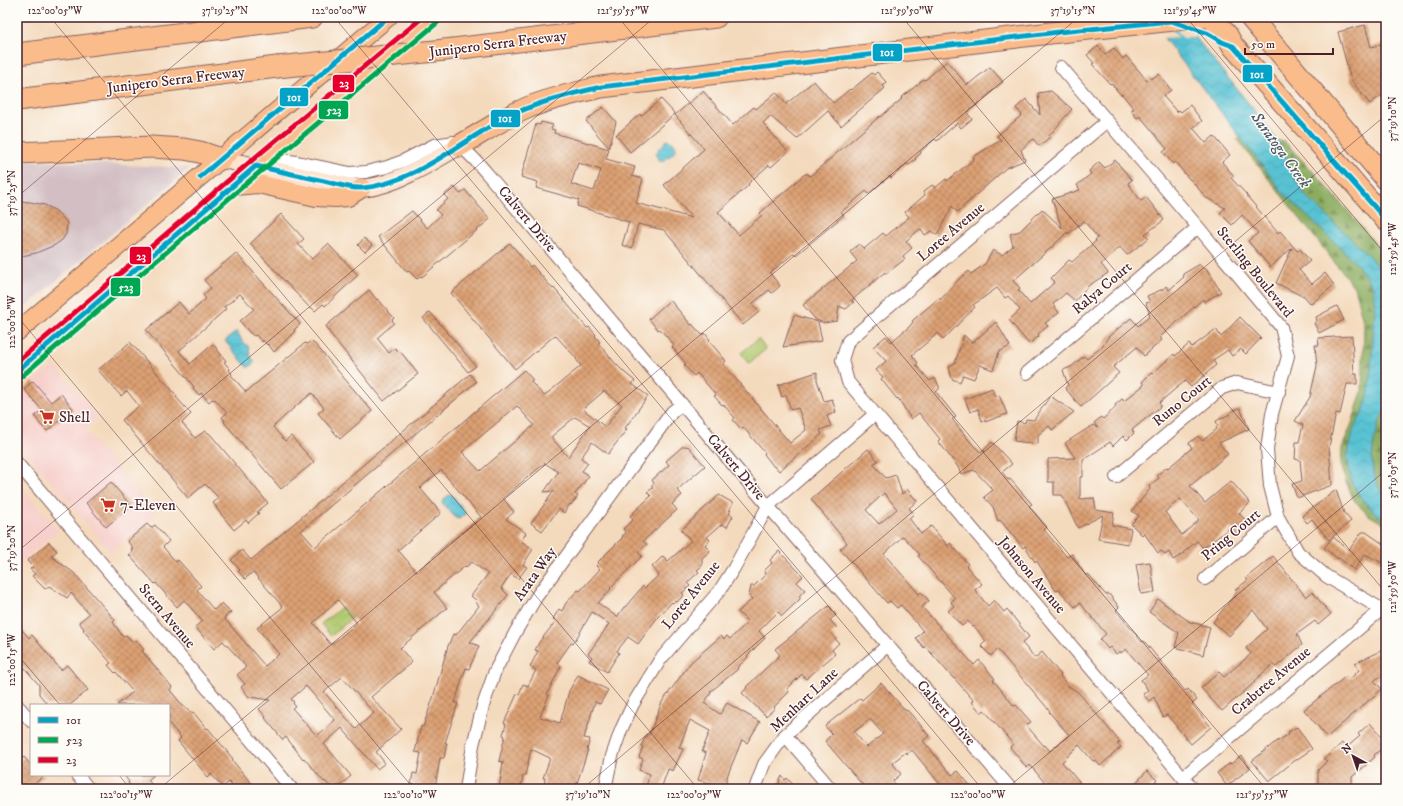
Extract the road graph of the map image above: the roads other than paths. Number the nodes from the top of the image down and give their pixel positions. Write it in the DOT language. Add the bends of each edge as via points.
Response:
graph roads {
  1 [pos="312,17"];
  2 [pos="388,17"];
  3 [pos="434,17"];
  4 [pos="716,17"];
  5 [pos="1211,17"];
  6 [pos="1250,17"];
  7 [pos="1186,21"];
  8 [pos="1233,46"];
  9 [pos="17,54"];
  10 [pos="1061,67"];
  11 [pos="17,100"];
  12 [pos="1107,120"];
  13 [pos="460,146"];
  14 [pos="17,153"];
  15 [pos="221,159"];
  16 [pos="261,162"];
  17 [pos="1386,179"];
  18 [pos="234,186"];
  19 [pos="362,188"];
  20 [pos="1386,220"];
  21 [pos="1198,227"];
  22 [pos="17,332"];
  23 [pos="17,371"];
  24 [pos="1027,373"];
  25 [pos="848,382"];
  26 [pos="1279,392"];
  27 [pos="682,404"];
  28 [pos="875,414"];
  29 [pos="17,464"];
  30 [pos="1116,477"];
  31 [pos="768,506"];
  32 [pos="1278,517"];
  33 [pos="1205,579"];
  34 [pos="1383,611"];
  35 [pos="888,645"];
  36 [pos="17,704"];
  37 [pos="30,720"];
  38 [pos="785,735"];
  39 [pos="78,776"];
  40 [pos="1183,777"];
  41 [pos="89,789"];
  42 [pos="292,789"];
  43 [pos="466,789"];
  44 [pos="605,789"];
  45 [pos="755,789"];
  46 [pos="831,789"];
  47 [pos="1011,789"];
  48 [pos="1193,789"];
  1 -- 9 [label="highway"];
  2 -- 15 [label="main road"];
  3 -- 16 [label="main road"];
  4 -- 11 [label="highway, Junipero Serra Freeway, bridge"];
  5 -- 8 [label="highway"];
  6 -- 17 [label="highway"];
  7 -- 8 [label="highway"];
  7 -- 13 [label="highway" via="1059,32 601,87 557,97 526,108"];
  8 -- 20 [label="highway"];
  10 -- 12 [label="street, Sterling Boulevard"];
  12 -- 21 [label="street, Sterling Boulevard"];
  12 -- 25 [label="street, Loree Avenue" via="848,341 842,360"];
  13 -- 16 [label="street" via="454,142 434,145 403,161 366,172 350,173 297,162"];
  13 -- 19 [label="main road" via="395,180"];
  13 -- 27 [label="street, Calvert Drive" via="478,163"];
  14 -- 15 [label="highway" via="152,147 184,149"];
  15 -- 16 [label="main road"];
  15 -- 22 [label="main road"];
  16 -- 18 [label="main road"];
  16 -- 19 [label="main road" via="346,186"];
  18 -- 19 [label="main road" via="258,184 316,197 336,198 348,197"];
  18 -- 23 [label="main road"];
  21 -- 24 [label="street, Ralya Court"];
  21 -- 26 [label="street, Sterling Boulevard" via="1281,327 1288,356"];
  25 -- 28 [label="street, Johnson Avenue"];
  26 -- 30 [label="street, Runo Court" via="1237,383 1222,388"];
  26 -- 32 [label="street, Sterling Boulevard" via="1266,449 1270,486"];
  27 -- 31 [label="street, Calvert Drive"];
  27 -- 43 [label="street, Arata Way" via="667,418 538,596 516,631 495,671 483,706"];
  28 -- 31 [label="street, Loree Avenue"];
  28 -- 40 [label="street, Johnson Avenue"];
  29 -- 42 [label="street, Stern Avenue"];
  31 -- 35 [label="street, Calvert Drive"];
  31 -- 44 [label="street, Loree Avenue" via="720,590 660,660 633,704 619,737"];
  32 -- 33 [label="street, Pring Court"];
  32 -- 34 [label="street, Sterling Boulevard" via="1298,552 1326,576"];
  34 -- 40 [label="street, Crabtree Avenue"];
  35 -- 38 [label="street, Menhart Lane"];
  35 -- 47 [label="street, Calvert Drive"];
  36 -- 37 [label="street"];
  38 -- 45 [label="street, Menhart Lane" via="764,764"];
  38 -- 46 [label="street"];
  39 -- 41 [label="street"];
  40 -- 48 [label="street, Johnson Avenue"];
}
